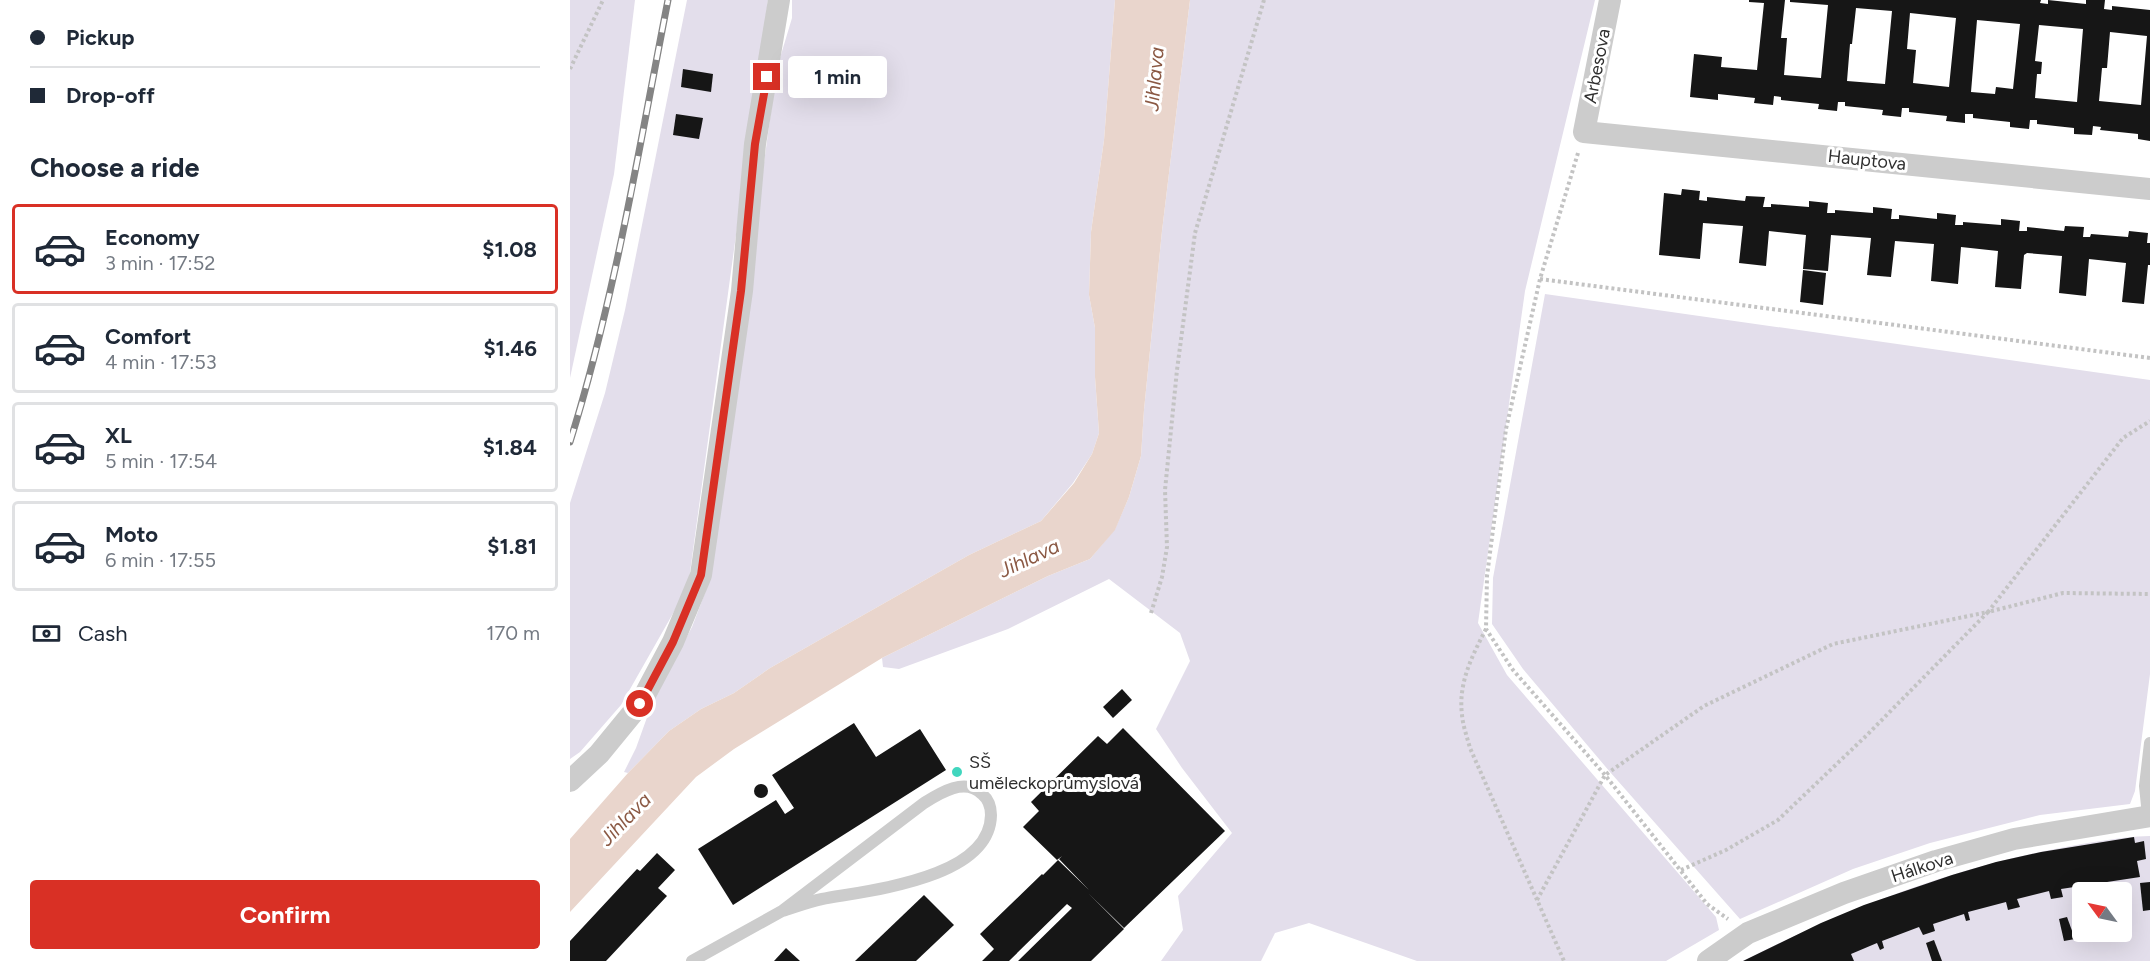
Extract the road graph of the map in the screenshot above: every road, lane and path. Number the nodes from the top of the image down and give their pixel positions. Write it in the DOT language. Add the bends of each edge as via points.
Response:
graph roads {
  1 [pos="603,0"];
  2 [pos="779,0"];
  3 [pos="1264,0"];
  4 [pos="1610,0"];
  5 [pos="570,69"];
  6 [pos="1584,132"];
  7 [pos="2150,189"];
  8 [pos="1540,279"];
  9 [pos="2150,358"];
  10 [pos="2150,421"];
  11 [pos="2150,594"];
  12 [pos="1988,612"];
  13 [pos="1150,613"];
  14 [pos="1486,629"];
  15 [pos="2150,743"];
  16 [pos="1605,775"];
  17 [pos="570,781"];
  18 [pos="2149,816"];
  19 [pos="1680,870"];
  20 [pos="1538,900"];
  21 [pos="782,911"];
  22 [pos="1748,933"];
  23 [pos="692,961"];
  24 [pos="1564,961"];
  25 [pos="1708,961"];
  1 -- 5 [label="path"];
  2 -- 17 [label="street" via="755,144 741,291 701,575 673,642 640,704 599,754"];
  3 -- 13 [label="path" via="1195,233 1165,490 1167,547"];
  4 -- 6 [label="street, Arbesova"];
  6 -- 7 [label="street, Hauptova"];
  6 -- 8 [label="path"];
  8 -- 9 [label="path"];
  8 -- 14 [label="path" via="1506,429 1487,576"];
  10 -- 12 [label="path" via="2123,438"];
  11 -- 12 [label="path" via="2063,593"];
  12 -- 16 [label="path" via="1833,644 1704,706"];
  12 -- 19 [label="path" via="1778,820 1726,850"];
  14 -- 16 [label="path" via="1512,670"];
  14 -- 20 [label="path" via="1470,660 1462,688 1462,715 1470,748"];
  15 -- 18 [label="lane" via="2145,786"];
  16 -- 19 [label="path"];
  16 -- 20 [label="path"];
  18 -- 22 [label="street, Hálkova" via="2014,839 1936,861 1844,893"];
  19 -- 22 [label="path" via="1707,904"];
  20 -- 24 [label="path"];
  21 -- 21 [label="lane" via="887,888 952,866 971,854 990,827 987,800 970,787 942,792"];
  21 -- 23 [label="lane"];
  22 -- 25 [label="street, Hálkova"];
}
